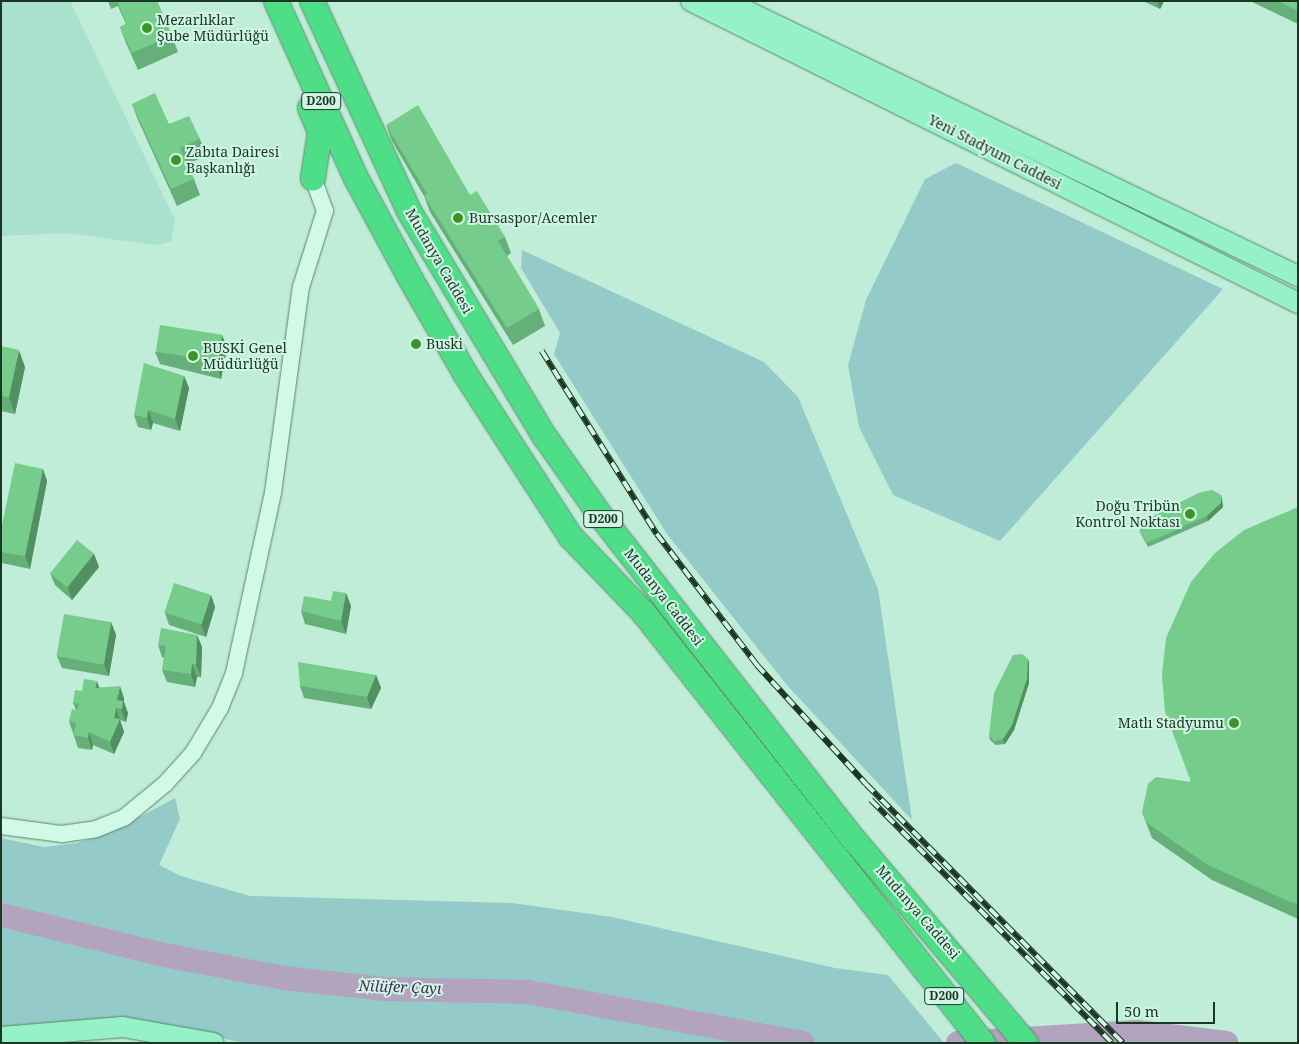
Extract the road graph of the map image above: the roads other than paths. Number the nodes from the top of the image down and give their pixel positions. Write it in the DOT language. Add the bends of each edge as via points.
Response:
graph roads {
  1 [pos="312,1"];
  2 [pos="328,1"];
  3 [pos="691,1"];
  4 [pos="726,1"];
  5 [pos="279,12"];
  6 [pos="328,40"];
  7 [pos="313,178"];
  8 [pos="1298,276"];
  9 [pos="1298,302"];
  10 [pos="1,826"];
  11 [pos="903,952"];
  12 [pos="1,1037"];
  13 [pos="43,1039"];
  14 [pos="131,1041"];
  15 [pos="163,1043"];
  16 [pos="214,1043"];
  17 [pos="971,1043"];
  18 [pos="983,1043"];
  19 [pos="1026,1043"];
  1 -- 6 [label="highway, Mudanya Caddesi / D200"];
  2 -- 6 [label="highway"];
  3 -- 9 [label="main road, Yeni Stadyum Caddesi"];
  4 -- 8 [label="main road, Yeni Stadyum Caddesi"];
  5 -- 7 [label="highway" via="292,67 320,132"];
  5 -- 11 [label="highway, Mudanya Caddesi / D200" via="356,178 410,278 466,375 571,536 643,612"];
  6 -- 19 [label="highway, Mudanya Caddesi / D200" via="409,211 545,437 600,515 855,841 951,949"];
  7 -- 10 [label="street" via="325,211 301,287 273,493 234,673 220,708 193,753 165,784 125,817 96,829 62,834"];
  11 -- 17 [label="highway"];
  11 -- 18 [label="highway, Mudanya Caddesi / D200"];
  12 -- 13 [label="main road"];
  13 -- 14 [label="main road"];
  13 -- 16 [label="main road" via="123,1027"];
  14 -- 15 [label="main road"];
}
